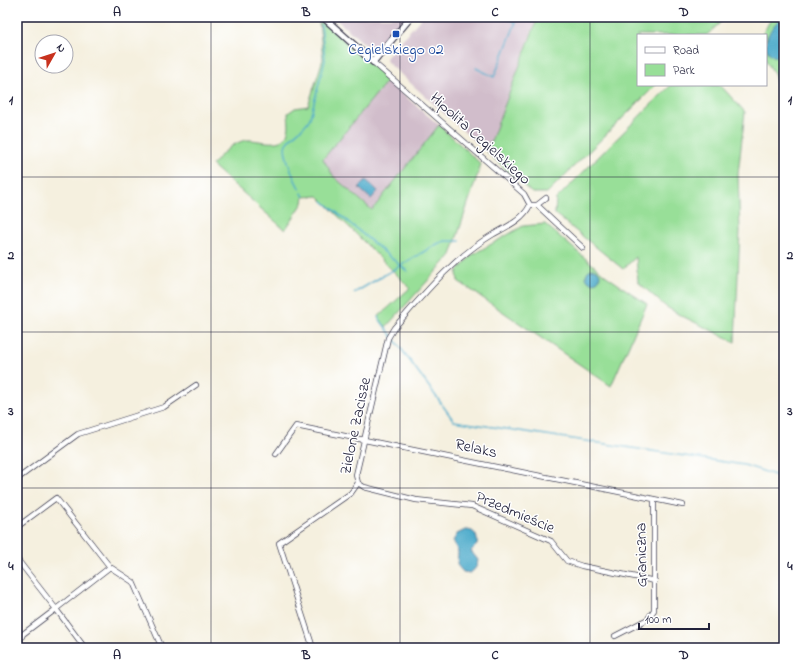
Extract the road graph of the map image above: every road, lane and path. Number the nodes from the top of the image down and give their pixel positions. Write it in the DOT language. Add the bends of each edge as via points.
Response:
graph roads {
  1 [pos="323,17"];
  2 [pos="411,17"];
  3 [pos="381,52"];
  4 [pos="365,55"];
  5 [pos="373,62"];
  6 [pos="546,198"];
  7 [pos="530,205"];
  8 [pos="537,205"];
  9 [pos="583,248"];
  10 [pos="390,333"];
  11 [pos="196,384"];
  12 [pos="364,440"];
  13 [pos="276,454"];
  14 [pos="17,479"];
  15 [pos="358,483"];
  16 [pos="654,500"];
  17 [pos="683,505"];
  18 [pos="17,527"];
  19 [pos="17,559"];
  20 [pos="110,567"];
  21 [pos="655,581"];
  22 [pos="56,609"];
  23 [pos="615,636"];
  24 [pos="17,647"];
  25 [pos="85,648"];
  26 [pos="162,648"];
  27 [pos="313,648"];
  1 -- 4 [label="street, Hipolita Cegielskiego"];
  2 -- 3 [label="street"];
  3 -- 4 [label="street"];
  3 -- 5 [label="street"];
  4 -- 5 [label="street, Hipolita Cegielskiego"];
  5 -- 7 [label="street, Hipolita Cegielskiego" via="524,194"];
  6 -- 8 [label="street"];
  7 -- 8 [label="street"];
  7 -- 10 [label="street, Hipolita Cegielskiego" via="523,216 478,243 450,266"];
  8 -- 9 [label="street"];
  10 -- 12 [label="street, Zielone Zacisze"];
  11 -- 14 [label="street" via="164,407 78,434"];
  12 -- 13 [label="street, Relaks" via="296,426"];
  12 -- 15 [label="street, Zielone Zacisze" via="356,475"];
  12 -- 16 [label="street, Relaks"];
  15 -- 21 [label="street, Przedmieście" via="364,487 416,500 472,506 551,541 567,561"];
  15 -- 27 [label="street, Zielone Zacisze" via="351,493 279,543"];
  16 -- 17 [label="street, Relaks"];
  16 -- 21 [label="street, Graniczna"];
  18 -- 20 [label="street" via="56,498"];
  19 -- 22 [label="street"];
  20 -- 22 [label="street"];
  20 -- 26 [label="street" via="133,582"];
  21 -- 23 [label="street, Graniczna" via="652,615"];
  22 -- 24 [label="street" via="23,634"];
  22 -- 25 [label="street"];
}
